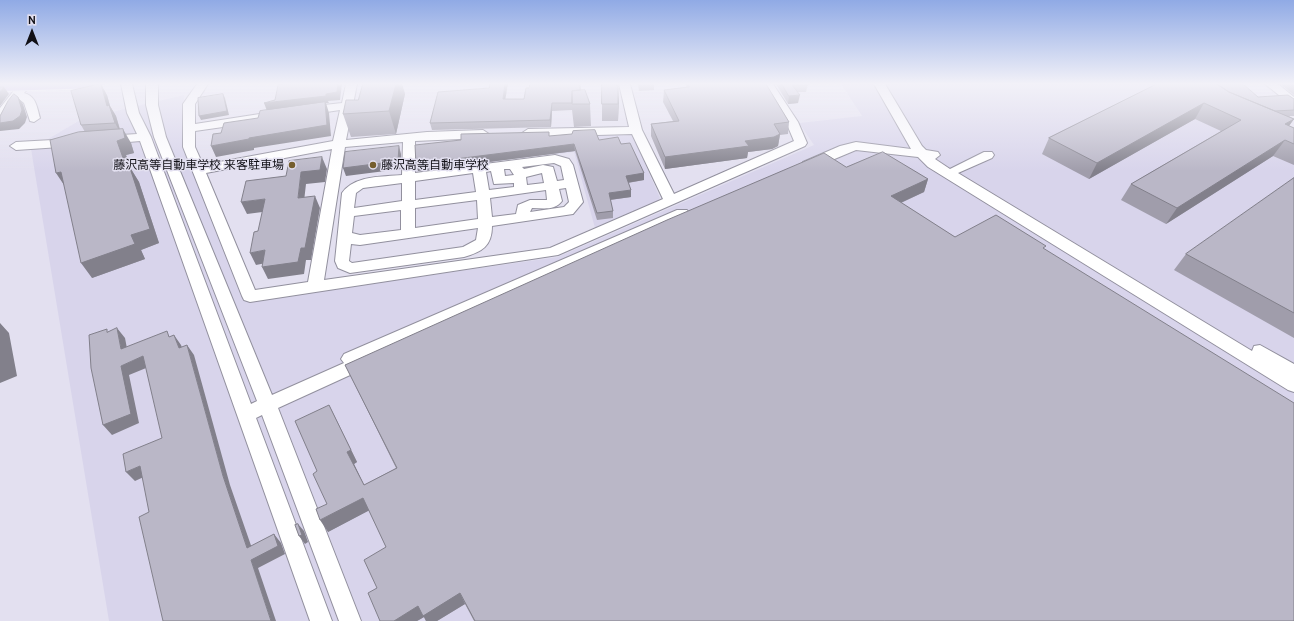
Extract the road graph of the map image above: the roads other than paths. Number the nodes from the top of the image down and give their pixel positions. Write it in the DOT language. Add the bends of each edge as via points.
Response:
graph roads {
  1 [pos="33,113"];
  2 [pos="133,113"];
  3 [pos="154,113"];
  4 [pos="189,113"];
  5 [pos="291,113"];
  6 [pos="346,113"];
  7 [pos="632,113"];
  8 [pos="786,113"];
  9 [pos="899,113"];
  10 [pos="905,113"];
  11 [pos="34,118"];
  12 [pos="190,128"];
  13 [pos="636,130"];
  14 [pos="513,133"];
  15 [pos="497,134"];
  16 [pos="144,137"];
  17 [pos="409,138"];
  18 [pos="339,144"];
  19 [pos="16,146"];
  20 [pos="923,149"];
  21 [pos="988,155"];
  22 [pos="514,164"];
  23 [pos="497,166"];
  24 [pos="479,168"];
  25 [pos="794,168"];
  26 [pos="199,170"];
  27 [pos="956,170"];
  28 [pos="456,171"];
  29 [pos="409,177"];
  30 [pos="571,183"];
  31 [pos="553,185"];
  32 [pos="522,190"];
  33 [pos="482,195"];
  34 [pos="457,198"];
  35 [pos="670,200"];
  36 [pos="409,205"];
  37 [pos="697,210"];
  38 [pos="347,213"];
  39 [pos="523,218"];
  40 [pos="484,223"];
  41 [pos="345,234"];
  42 [pos="408,234"];
  43 [pos="315,286"];
  44 [pos="1294,372"];
  45 [pos="1294,385"];
  46 [pos="265,401"];
  47 [pos="244,410"];
  48 [pos="321,621"];
  49 [pos="350,621"];
  1 -- 11 [label="street"];
  2 -- 16 [label="street" via="138,119"];
  3 -- 46 [label="street" via="156,127"];
  4 -- 12 [label="street"];
  5 -- 12 [label="street"];
  6 -- 18 [label="street"];
  7 -- 13 [label="street"];
  8 -- 35 [label="street" via="801,143"];
  9 -- 20 [label="street"];
  10 -- 20 [label="street"];
  12 -- 26 [label="street" via="189,147"];
  13 -- 14 [label="street"];
  13 -- 35 [label="street"];
  15 -- 17 [label="street"];
  16 -- 19 [label="street"];
  16 -- 47 [label="street"];
  17 -- 18 [label="street"];
  17 -- 29 [label="street"];
  18 -- 26 [label="street"];
  18 -- 43 [label="street"];
  20 -- 25 [label="street" via="851,147"];
  20 -- 27 [label="street"];
  20 -- 45 [label="street" via="944,172"];
  21 -- 27 [label="street"];
  22 -- 23 [label="street"];
  22 -- 30 [label="street" via="559,160 567,165"];
  22 -- 31 [label="street" via="519,173 548,170"];
  23 -- 24 [label="street"];
  23 -- 32 [label="street" via="499,181 520,178"];
  24 -- 28 [label="street"];
  24 -- 33 [label="street"];
  26 -- 43 [label="street" via="250,296"];
  27 -- 44 [label="street"];
  28 -- 29 [label="street"];
  28 -- 34 [label="street"];
  29 -- 36 [label="street"];
  29 -- 38 [label="street" via="357,186 349,193"];
  30 -- 31 [label="street"];
  30 -- 39 [label="street" via="576,202 570,210"];
  31 -- 32 [label="street"];
  31 -- 39 [label="street" via="555,200 547,204 527,205 523,208"];
  32 -- 33 [label="street"];
  33 -- 34 [label="street"];
  33 -- 40 [label="street"];
  34 -- 36 [label="street"];
  35 -- 43 [label="street" via="553,252"];
  36 -- 38 [label="street"];
  36 -- 42 [label="street"];
  37 -- 46 [label="street"];
  38 -- 41 [label="street"];
  39 -- 40 [label="street"];
  40 -- 41 [label="street" via="483,240 480,245 468,251 354,268 346,266 342,261"];
  40 -- 42 [label="street"];
  41 -- 42 [label="street" via="357,241"];
  46 -- 47 [label="street"];
  46 -- 49 [label="street"];
  47 -- 48 [label="street"];
}
